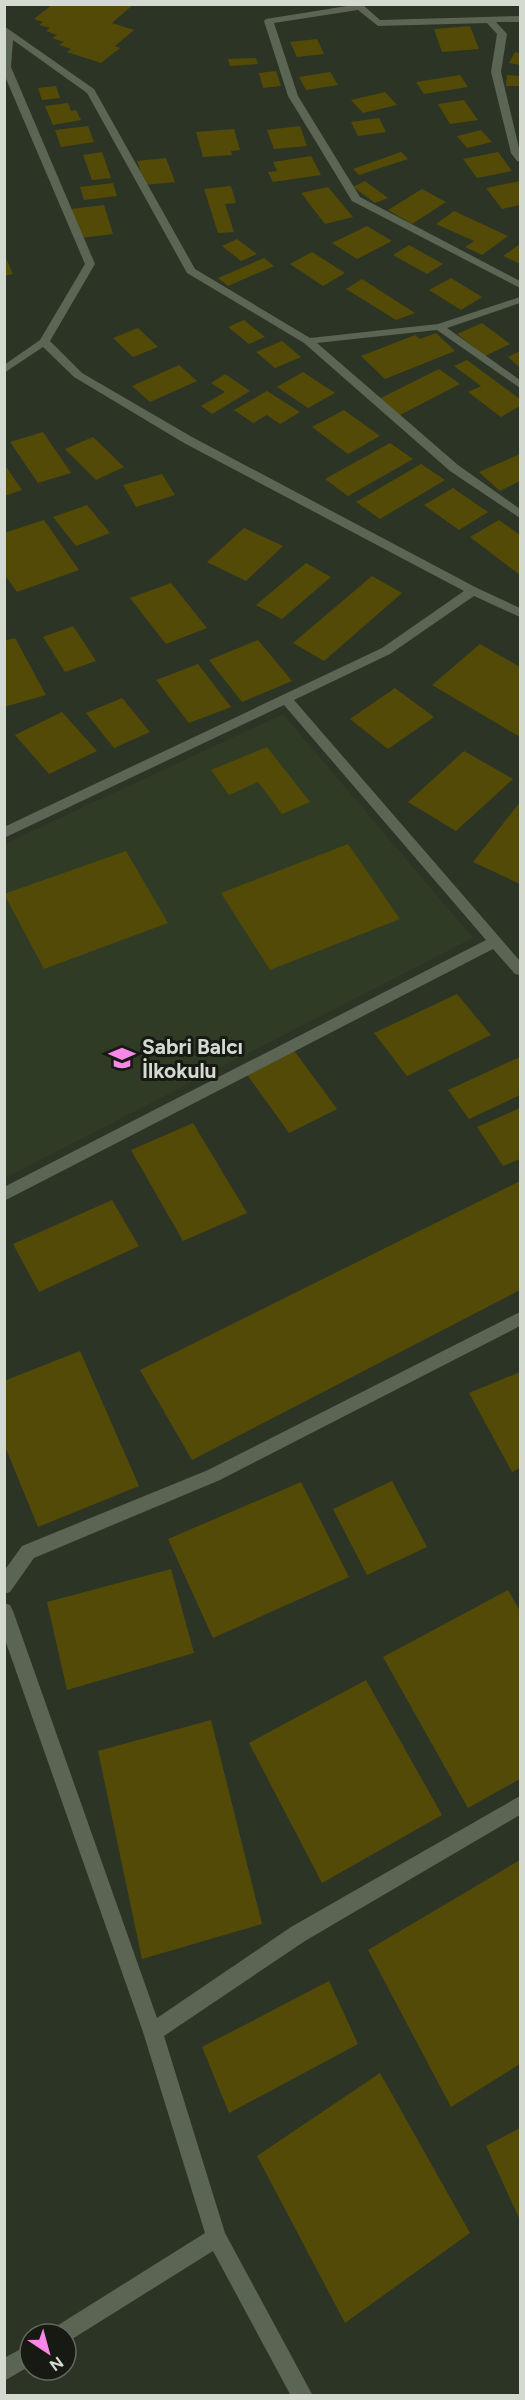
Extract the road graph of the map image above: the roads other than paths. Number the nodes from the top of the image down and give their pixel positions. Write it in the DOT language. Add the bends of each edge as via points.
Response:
graph roads {
  1 [pos="520,19"];
  2 [pos="489,20"];
  3 [pos="7,31"];
  4 [pos="517,142"];
  5 [pos="520,159"];
  6 [pos="520,285"];
  7 [pos="520,300"];
  8 [pos="439,327"];
  9 [pos="308,341"];
  10 [pos="44,342"];
  11 [pos="4,370"];
  12 [pos="520,385"];
  13 [pos="520,514"];
  14 [pos="473,591"];
  15 [pos="520,613"];
  16 [pos="286,699"];
  17 [pos="4,833"];
  18 [pos="496,941"];
  19 [pos="520,970"];
  20 [pos="4,1195"];
  21 [pos="520,1319"];
  22 [pos="4,1586"];
  23 [pos="4,1611"];
  24 [pos="520,1805"];
  25 [pos="153,2032"];
  26 [pos="216,2237"];
  27 [pos="78,2324"];
  28 [pos="18,2362"];
  29 [pos="4,2371"];
  30 [pos="303,2396"];
  1 -- 2 [label="street"];
  2 -- 4 [label="street" via="502,34 496,72"];
  2 -- 6 [label="street" via="378,23 360,7 269,21 293,96 356,199"];
  3 -- 9 [label="street" via="91,91 191,271"];
  3 -- 10 [label="street" via="6,67 90,264"];
  4 -- 5 [label="street"];
  7 -- 8 [label="street"];
  8 -- 9 [label="street"];
  8 -- 12 [label="street"];
  9 -- 13 [label="street" via="454,468"];
  10 -- 11 [label="street"];
  10 -- 14 [label="street" via="78,375 188,440"];
  14 -- 15 [label="street"];
  14 -- 16 [label="street" via="386,651"];
  16 -- 17 [label="street"];
  16 -- 18 [label="street"];
  18 -- 19 [label="street"];
  18 -- 20 [label="street"];
  21 -- 22 [label="street" via="214,1475 28,1552"];
  23 -- 25 [label="street"];
  24 -- 25 [label="street" via="298,1934"];
  25 -- 26 [label="street"];
  26 -- 27 [label="street"];
  26 -- 30 [label="street"];
  28 -- 29 [label="street"];
}
